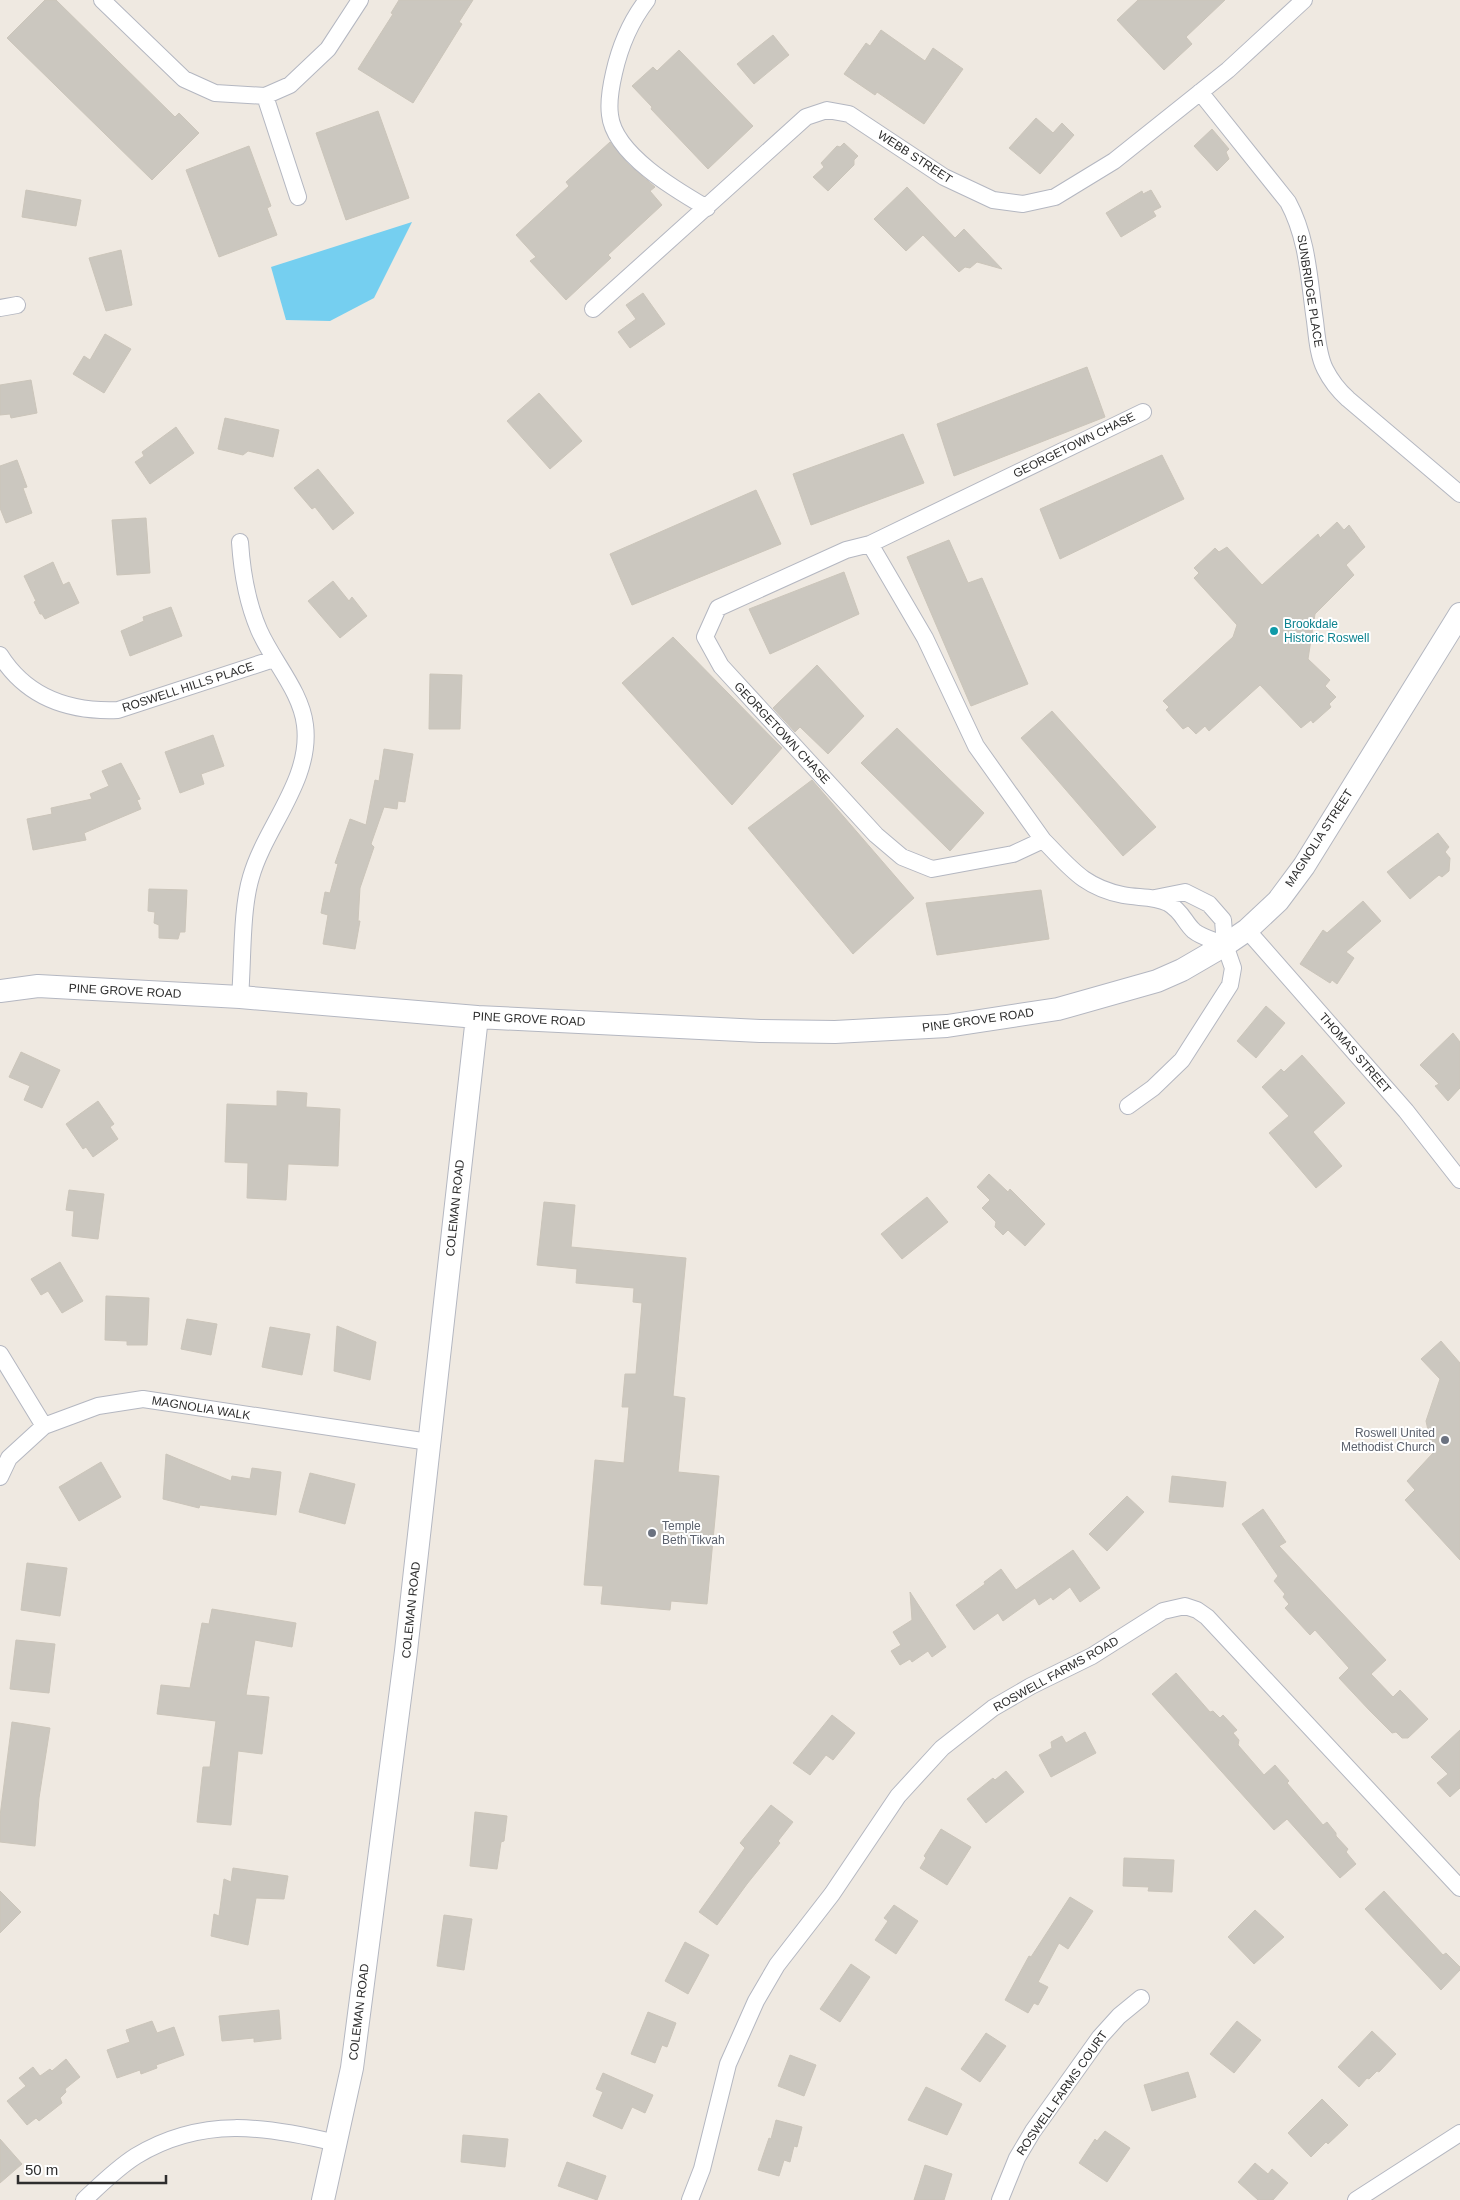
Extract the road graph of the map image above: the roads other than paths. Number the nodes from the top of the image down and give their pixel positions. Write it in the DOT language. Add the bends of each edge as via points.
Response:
graph roads {
  1 [pos="102,0"];
  2 [pos="360,0"];
  3 [pos="647,0"];
  4 [pos="1304,0"];
  5 [pos="1200,92"];
  6 [pos="264,96"];
  7 [pos="298,197"];
  8 [pos="707,208"];
  9 [pos="17,306"];
  10 [pos="0,308"];
  11 [pos="593,309"];
  12 [pos="1143,412"];
  13 [pos="1460,494"];
  14 [pos="240,542"];
  15 [pos="870,544"];
  16 [pos="1459,616"];
  17 [pos="0,655"];
  18 [pos="274,659"];
  19 [pos="1043,840"];
  20 [pos="1154,898"];
  21 [pos="1247,930"];
  22 [pos="1225,945"];
  23 [pos="0,991"];
  24 [pos="240,997"];
  25 [pos="1058,1009"];
  26 [pos="477,1017"];
  27 [pos="1128,1106"];
  28 [pos="1460,1180"];
  29 [pos="0,1354"];
  30 [pos="44,1426"];
  31 [pos="429,1442"];
  32 [pos="0,1477"];
  33 [pos="1460,1888"];
  34 [pos="1141,1998"];
  35 [pos="1460,2133"];
  36 [pos="336,2143"];
  37 [pos="84,2200"];
  38 [pos="323,2200"];
  39 [pos="690,2200"];
  40 [pos="1000,2200"];
  41 [pos="1356,2200"];
  1 -- 6 [label="street" via="184,79 215,93"];
  2 -- 6 [label="street" via="328,49 290,85"];
  3 -- 8 [label="street" via="621,45 616,61 611,84 611,122 619,139 661,180"];
  4 -- 5 [label="street, WEBB STREET"];
  5 -- 8 [label="street, WEBB STREET" via="1114,162 1055,197 1023,204 993,200 944,178 849,114 827,110 806,117"];
  5 -- 13 [label="street, SUNBRIDGE PLACE" via="1288,202 1298,221 1304,240 1318,346 1333,385"];
  6 -- 7 [label="street"];
  8 -- 11 [label="street, WEBB STREET"];
  9 -- 10 [label="street"];
  12 -- 15 [label="street, GEORGETOWN CHASE"];
  14 -- 18 [label="street" via="249,602"];
  15 -- 19 [label="street" via="925,638 976,746"];
  15 -- 19 [label="street, GEORGETOWN CHASE" via="846,550 718,608 705,637 721,666 876,835 902,857 932,869 1013,854"];
  16 -- 21 [label="main road, MAGNOLIA STREET" via="1304,866 1278,901"];
  17 -- 18 [label="street, ROSWELL HILLS PLACE" via="10,671 42,696 77,709 98,711 118,710"];
  18 -- 24 [label="street" via="300,704 306,746 298,776 259,853 250,878"];
  19 -- 20 [label="street" via="1081,879 1101,889"];
  20 -- 22 [label="street" via="1183,914 1194,931"];
  20 -- 22 [label="street" via="1184,892 1209,904 1223,920"];
  21 -- 22 [label="main road, MAGNOLIA STREET"];
  21 -- 28 [label="street, THOMAS STREET" via="1406,1111"];
  22 -- 25 [label="main road, MAGNOLIA STREET" via="1157,981"];
  22 -- 27 [label="street" via="1233,968 1230,986 1182,1060 1153,1088"];
  23 -- 24 [label="main road, PINE GROVE ROAD" via="38,986"];
  24 -- 26 [label="main road, PINE GROVE ROAD"];
  25 -- 26 [label="main road, PINE GROVE ROAD" via="947,1026 835,1032"];
  26 -- 31 [label="main road, COLEMAN ROAD"];
  29 -- 30 [label="street"];
  30 -- 31 [label="street, MAGNOLIA WALK" via="98,1406 143,1399"];
  30 -- 32 [label="street, MAGNOLIA WALK" via="9,1458"];
  31 -- 36 [label="main road, COLEMAN ROAD" via="406,1651 352,2068"];
  33 -- 39 [label="street, ROSWELL FARMS ROAD" via="1207,1617 1185,1606 1163,1610 1092,1656 993,1708 942,1748 898,1796 832,1894 777,1966 756,2001 728,2064 702,2168"];
  34 -- 40 [label="street, ROSWELL FARMS COURT" via="1100,2036 1033,2131 1017,2158"];
  35 -- 41 [label="street"];
  36 -- 37 [label="street" via="285,2131 242,2128 185,2134 136,2156"];
  36 -- 38 [label="main road, COLEMAN ROAD"];
}
